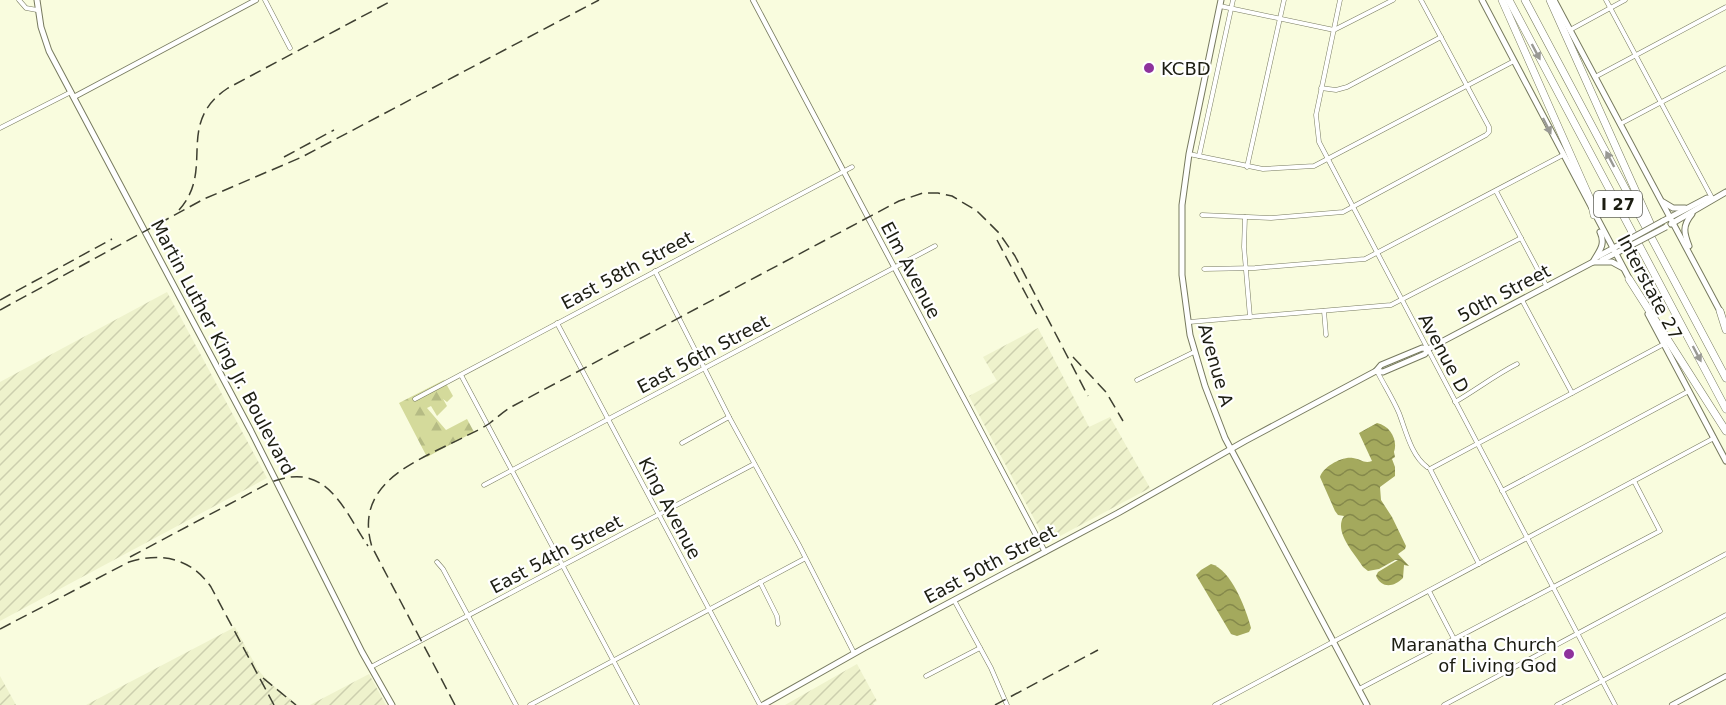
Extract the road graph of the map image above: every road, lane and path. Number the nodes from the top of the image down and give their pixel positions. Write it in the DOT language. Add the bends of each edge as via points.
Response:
graph roads {
  1 [pos="19,0"];
  2 [pos="37,0"];
  3 [pos="256,0"];
  4 [pos="265,0"];
  5 [pos="753,0"];
  6 [pos="1233,0"];
  7 [pos="1284,0"];
  8 [pos="1340,0"];
  9 [pos="1393,0"];
  10 [pos="1421,0"];
  11 [pos="1482,0"];
  12 [pos="1502,0"];
  13 [pos="1509,0"];
  14 [pos="1526,0"];
  15 [pos="1552,0"];
  16 [pos="1606,0"];
  17 [pos="1625,0"];
  18 [pos="1221,3"];
  19 [pos="1726,7"];
  20 [pos="1231,8"];
  21 [pos="1611,8"];
  22 [pos="37,10"];
  23 [pos="1280,19"];
  24 [pos="1334,30"];
  25 [pos="1570,30"];
  26 [pos="1441,37"];
  27 [pos="290,48"];
  28 [pos="1636,55"];
  29 [pos="1514,61"];
  30 [pos="1726,68"];
  31 [pos="1595,77"];
  32 [pos="1467,86"];
  33 [pos="1321,88"];
  34 [pos="72,95"];
  35 [pos="1661,102"];
  36 [pos="1620,124"];
  37 [pos="0,128"];
  38 [pos="1189,154"];
  39 [pos="1563,155"];
  40 [pos="1199,156"];
  41 [pos="1327,160"];
  42 [pos="852,167"];
  43 [pos="1247,167"];
  44 [pos="843,171"];
  45 [pos="1496,191"];
  46 [pos="1726,192"];
  47 [pos="1658,196"];
  48 [pos="1712,199"];
  49 [pos="1689,207"];
  50 [pos="1352,208"];
  51 [pos="1700,208"];
  52 [pos="1202,214"];
  53 [pos="1245,217"];
  54 [pos="1596,217"];
  55 [pos="1671,220"];
  56 [pos="1521,237"];
  57 [pos="935,246"];
  58 [pos="1614,251"];
  59 [pos="1376,254"];
  60 [pos="1595,261"];
  61 [pos="1694,262"];
  62 [pos="894,267"];
  63 [pos="1246,268"];
  64 [pos="1204,269"];
  65 [pos="1624,269"];
  66 [pos="655,271"];
  67 [pos="1629,279"];
  68 [pos="1677,286"];
  69 [pos="1547,287"];
  70 [pos="1522,300"];
  71 [pos="1401,301"];
  72 [pos="1723,309"];
  73 [pos="1324,311"];
  74 [pos="1250,317"];
  75 [pos="1188,322"];
  76 [pos="557,323"];
  77 [pos="1726,323"];
  78 [pos="1726,330"];
  79 [pos="1326,335"];
  80 [pos="1664,344"];
  81 [pos="1428,349"];
  82 [pos="1194,352"];
  83 [pos="1517,364"];
  84 [pos="705,368"];
  85 [pos="1376,371"];
  86 [pos="461,375"];
  87 [pos="1726,378"];
  88 [pos="1137,380"];
  89 [pos="1689,391"];
  90 [pos="1572,393"];
  91 [pos="415,399"];
  92 [pos="1455,402"];
  93 [pos="1726,409"];
  94 [pos="729,417"];
  95 [pos="608,419"];
  96 [pos="1726,431"];
  97 [pos="1714,438"];
  98 [pos="682,442"];
  99 [pos="1477,443"];
  100 [pos="1231,449"];
  101 [pos="1726,461"];
  102 [pos="754,464"];
  103 [pos="1429,468"];
  104 [pos="512,470"];
  105 [pos="1634,481"];
  106 [pos="484,485"];
  107 [pos="1502,491"];
  108 [pos="659,515"];
  109 [pos="1528,538"];
  110 [pos="1045,552"];
  111 [pos="1726,554"];
  112 [pos="804,558"];
  113 [pos="437,562"];
  114 [pos="1479,564"];
  115 [pos="563,566"];
  116 [pos="760,582"];
  117 [pos="1553,587"];
  118 [pos="1429,591"];
  119 [pos="954,600"];
  120 [pos="708,609"];
  121 [pos="1726,615"];
  122 [pos="468,616"];
  123 [pos="778,624"];
  124 [pos="1577,634"];
  125 [pos="1454,639"];
  126 [pos="1333,641"];
  127 [pos="980,648"];
  128 [pos="854,653"];
  129 [pos="613,660"];
  130 [pos="371,668"];
  131 [pos="926,676"];
  132 [pos="1726,676"];
  133 [pos="1602,681"];
  134 [pos="1358,689"];
  135 [pos="392,705"];
  136 [pos="516,705"];
  137 [pos="530,705"];
  138 [pos="637,705"];
  139 [pos="762,705"];
  140 [pos="1007,705"];
  141 [pos="1215,705"];
  142 [pos="1366,705"];
  143 [pos="1444,705"];
  144 [pos="1557,705"];
  145 [pos="1615,705"];
  146 [pos="1672,705"];
  1 -- 22 [label="street" via="26,8"];
  2 -- 22 [label="main road, Martin Luther King Jr. Boulevard"];
  3 -- 34 [label="street"];
  4 -- 27 [label="street"];
  5 -- 44 [label="street, Elm Avenue"];
  6 -- 20 [label="street"];
  7 -- 23 [label="street"];
  8 -- 24 [label="street, Avenue D"];
  9 -- 24 [label="street"];
  10 -- 26 [label="street"];
  11 -- 29 [label="main road, Interstate 27"];
  12 -- 54 [label="highway"];
  13 -- 93 [label="highway, I 27, one-way"];
  68 -- 14 [label="highway, I 27, one-way"];
  15 -- 25 [label="main road"];
  15 -- 68 [label="highway"];
  16 -- 21 [label="street"];
  17 -- 21 [label="street"];
  18 -- 20 [label="street"];
  18 -- 38 [label="main road, Avenue A"];
  19 -- 28 [label="street"];
  20 -- 23 [label="street"];
  20 -- 40 [label="street"];
  21 -- 25 [label="street"];
  21 -- 28 [label="street"];
  22 -- 34 [label="main road, Martin Luther King Jr. Boulevard" via="46,45"];
  23 -- 24 [label="street"];
  23 -- 43 [label="street"];
  24 -- 33 [label="street, Avenue D"];
  25 -- 31 [label="main road"];
  26 -- 32 [label="street"];
  26 -- 33 [label="street" via="1347,87"];
  28 -- 31 [label="street"];
  28 -- 35 [label="street"];
  29 -- 32 [label="street"];
  29 -- 39 [label="main road, Interstate 27, one-way"];
  30 -- 35 [label="street"];
  31 -- 36 [label="main road"];
  32 -- 41 [label="street"];
  32 -- 50 [label="street" via="1490,132"];
  33 -- 41 [label="street, Avenue D" via="1316,130"];
  34 -- 37 [label="street"];
  34 -- 130 [label="main road, Martin Luther King Jr. Boulevard" via="252,431"];
  35 -- 36 [label="street"];
  35 -- 48 [label="street"];
  36 -- 47 [label="main road"];
  38 -- 40 [label="street"];
  38 -- 75 [label="main road, Avenue A" via="1180,238"];
  39 -- 45 [label="street"];
  39 -- 54 [label="main road, Interstate 27"];
  40 -- 43 [label="street"];
  41 -- 43 [label="street" via="1307,167"];
  41 -- 50 [label="street, Avenue D"];
  42 -- 44 [label="street, East 58th Street"];
  44 -- 62 [label="street, Elm Avenue"];
  44 -- 66 [label="street, East 58th Street"];
  45 -- 56 [label="street"];
  45 -- 59 [label="street"];
  46 -- 48 [label="main road, 50th Street"];
  47 -- 49 [label="main road" via="1673,208"];
  47 -- 55 [label="main road"];
  48 -- 49 [label="main road, 50th Street"];
  48 -- 51 [label="main road, 50th Street"];
  49 -- 55 [label="main road, 50th Street"];
  50 -- 53 [label="street" via="1321,215"];
  50 -- 59 [label="street, Avenue D"];
  51 -- 55 [label="main road, 50th Street"];
  51 -- 61 [label="main road" via="1683,231"];
  52 -- 53 [label="street"];
  53 -- 63 [label="street"];
  54 -- 58 [label="main road, Interstate 27"];
  54 -- 60 [label="main road" via="1603,241"];
  55 -- 58 [label="main road, 50th Street, bridge"];
  55 -- 61 [label="main road"];
  56 -- 69 [label="street"];
  56 -- 71 [label="street"];
  57 -- 62 [label="street, East 56th Street"];
  58 -- 60 [label="main road, 50th Street"];
  58 -- 65 [label="main road, Interstate 27"];
  59 -- 63 [label="street" via="1365,259"];
  59 -- 71 [label="street, Avenue D"];
  60 -- 65 [label="main road" via="1614,263"];
  60 -- 69 [label="main road, 50th Street"];
  61 -- 72 [label="main road"];
  62 -- 84 [label="street, East 56th Street"];
  62 -- 110 [label="street, Elm Avenue"];
  63 -- 64 [label="street"];
  63 -- 74 [label="street"];
  65 -- 67 [label="main road, Interstate 27"];
  66 -- 76 [label="street, East 58th Street"];
  66 -- 84 [label="street"];
  67 -- 80 [label="main road, Interstate 27"];
  67 -- 96 [label="highway"];
  68 -- 87 [label="highway, I 27"];
  69 -- 70 [label="main road, 50th Street"];
  70 -- 81 [label="main road, 50th Street"];
  70 -- 90 [label="street"];
  71 -- 73 [label="street"];
  71 -- 81 [label="street, Avenue D"];
  72 -- 77 [label="main road"];
  72 -- 78 [label="highway"];
  73 -- 74 [label="street"];
  73 -- 79 [label="street"];
  74 -- 75 [label="street"];
  75 -- 82 [label="main road, Avenue A"];
  76 -- 86 [label="street, East 58th Street"];
  76 -- 95 [label="street, King Avenue"];
  80 -- 89 [label="main road, Interstate 27"];
  80 -- 90 [label="street"];
  81 -- 85 [label="main road, 50th Street" via="1409,353"];
  81 -- 92 [label="street, Avenue D"];
  82 -- 88 [label="street"];
  82 -- 100 [label="main road, Avenue A" via="1209,400"];
  83 -- 92 [label="street"];
  84 -- 94 [label="street"];
  84 -- 95 [label="street, East 56th Street"];
  85 -- 100 [label="main road, 50th Street"];
  85 -- 103 [label="street" via="1410,442"];
  86 -- 91 [label="street, East 58th Street"];
  86 -- 104 [label="street"];
  89 -- 97 [label="main road, Interstate 27"];
  89 -- 107 [label="street"];
  90 -- 99 [label="street"];
  92 -- 99 [label="street, Avenue D"];
  94 -- 98 [label="street"];
  94 -- 102 [label="street"];
  95 -- 104 [label="street, East 56th Street"];
  95 -- 108 [label="street, King Avenue"];
  97 -- 101 [label="main road, Interstate 27"];
  97 -- 105 [label="street"];
  99 -- 103 [label="street"];
  99 -- 107 [label="street, Avenue D"];
  100 -- 110 [label="main road, East 50th Street"];
  100 -- 126 [label="main road, Avenue A"];
  102 -- 108 [label="street, East 54th Street"];
  102 -- 112 [label="street"];
  103 -- 114 [label="street"];
  104 -- 106 [label="street, East 56th Street"];
  104 -- 115 [label="street"];
  105 -- 109 [label="street"];
  105 -- 117 [label="street" via="1660,531"];
  107 -- 109 [label="street, Avenue D"];
  108 -- 115 [label="street, East 54th Street"];
  108 -- 120 [label="street, King Avenue"];
  109 -- 114 [label="street"];
  109 -- 117 [label="street, Avenue D"];
  110 -- 119 [label="main road, East 50th Street"];
  111 -- 124 [label="street"];
  112 -- 116 [label="street"];
  112 -- 128 [label="street"];
  113 -- 122 [label="street"];
  114 -- 118 [label="street"];
  115 -- 122 [label="street, East 54th Street"];
  115 -- 129 [label="street"];
  116 -- 120 [label="street"];
  116 -- 123 [label="street"];
  117 -- 124 [label="street, Avenue D"];
  117 -- 125 [label="street"];
  118 -- 125 [label="street"];
  118 -- 126 [label="street"];
  119 -- 127 [label="street"];
  119 -- 128 [label="main road, East 50th Street"];
  120 -- 129 [label="street"];
  120 -- 139 [label="street, King Avenue"];
  121 -- 133 [label="street"];
  122 -- 130 [label="street, East 54th Street"];
  122 -- 136 [label="street"];
  124 -- 133 [label="street, Avenue D"];
  124 -- 143 [label="street"];
  125 -- 134 [label="street"];
  126 -- 134 [label="main road, Avenue A"];
  126 -- 141 [label="street"];
  127 -- 131 [label="street"];
  127 -- 140 [label="street"];
  128 -- 139 [label="main road, East 50th Street"];
  129 -- 137 [label="street"];
  129 -- 138 [label="street"];
  130 -- 135 [label="main road, Martin Luther King Jr. Boulevard"];
  132 -- 146 [label="street"];
  133 -- 144 [label="street"];
  133 -- 145 [label="street, Avenue D"];
  134 -- 142 [label="main road, Avenue A"];
}
